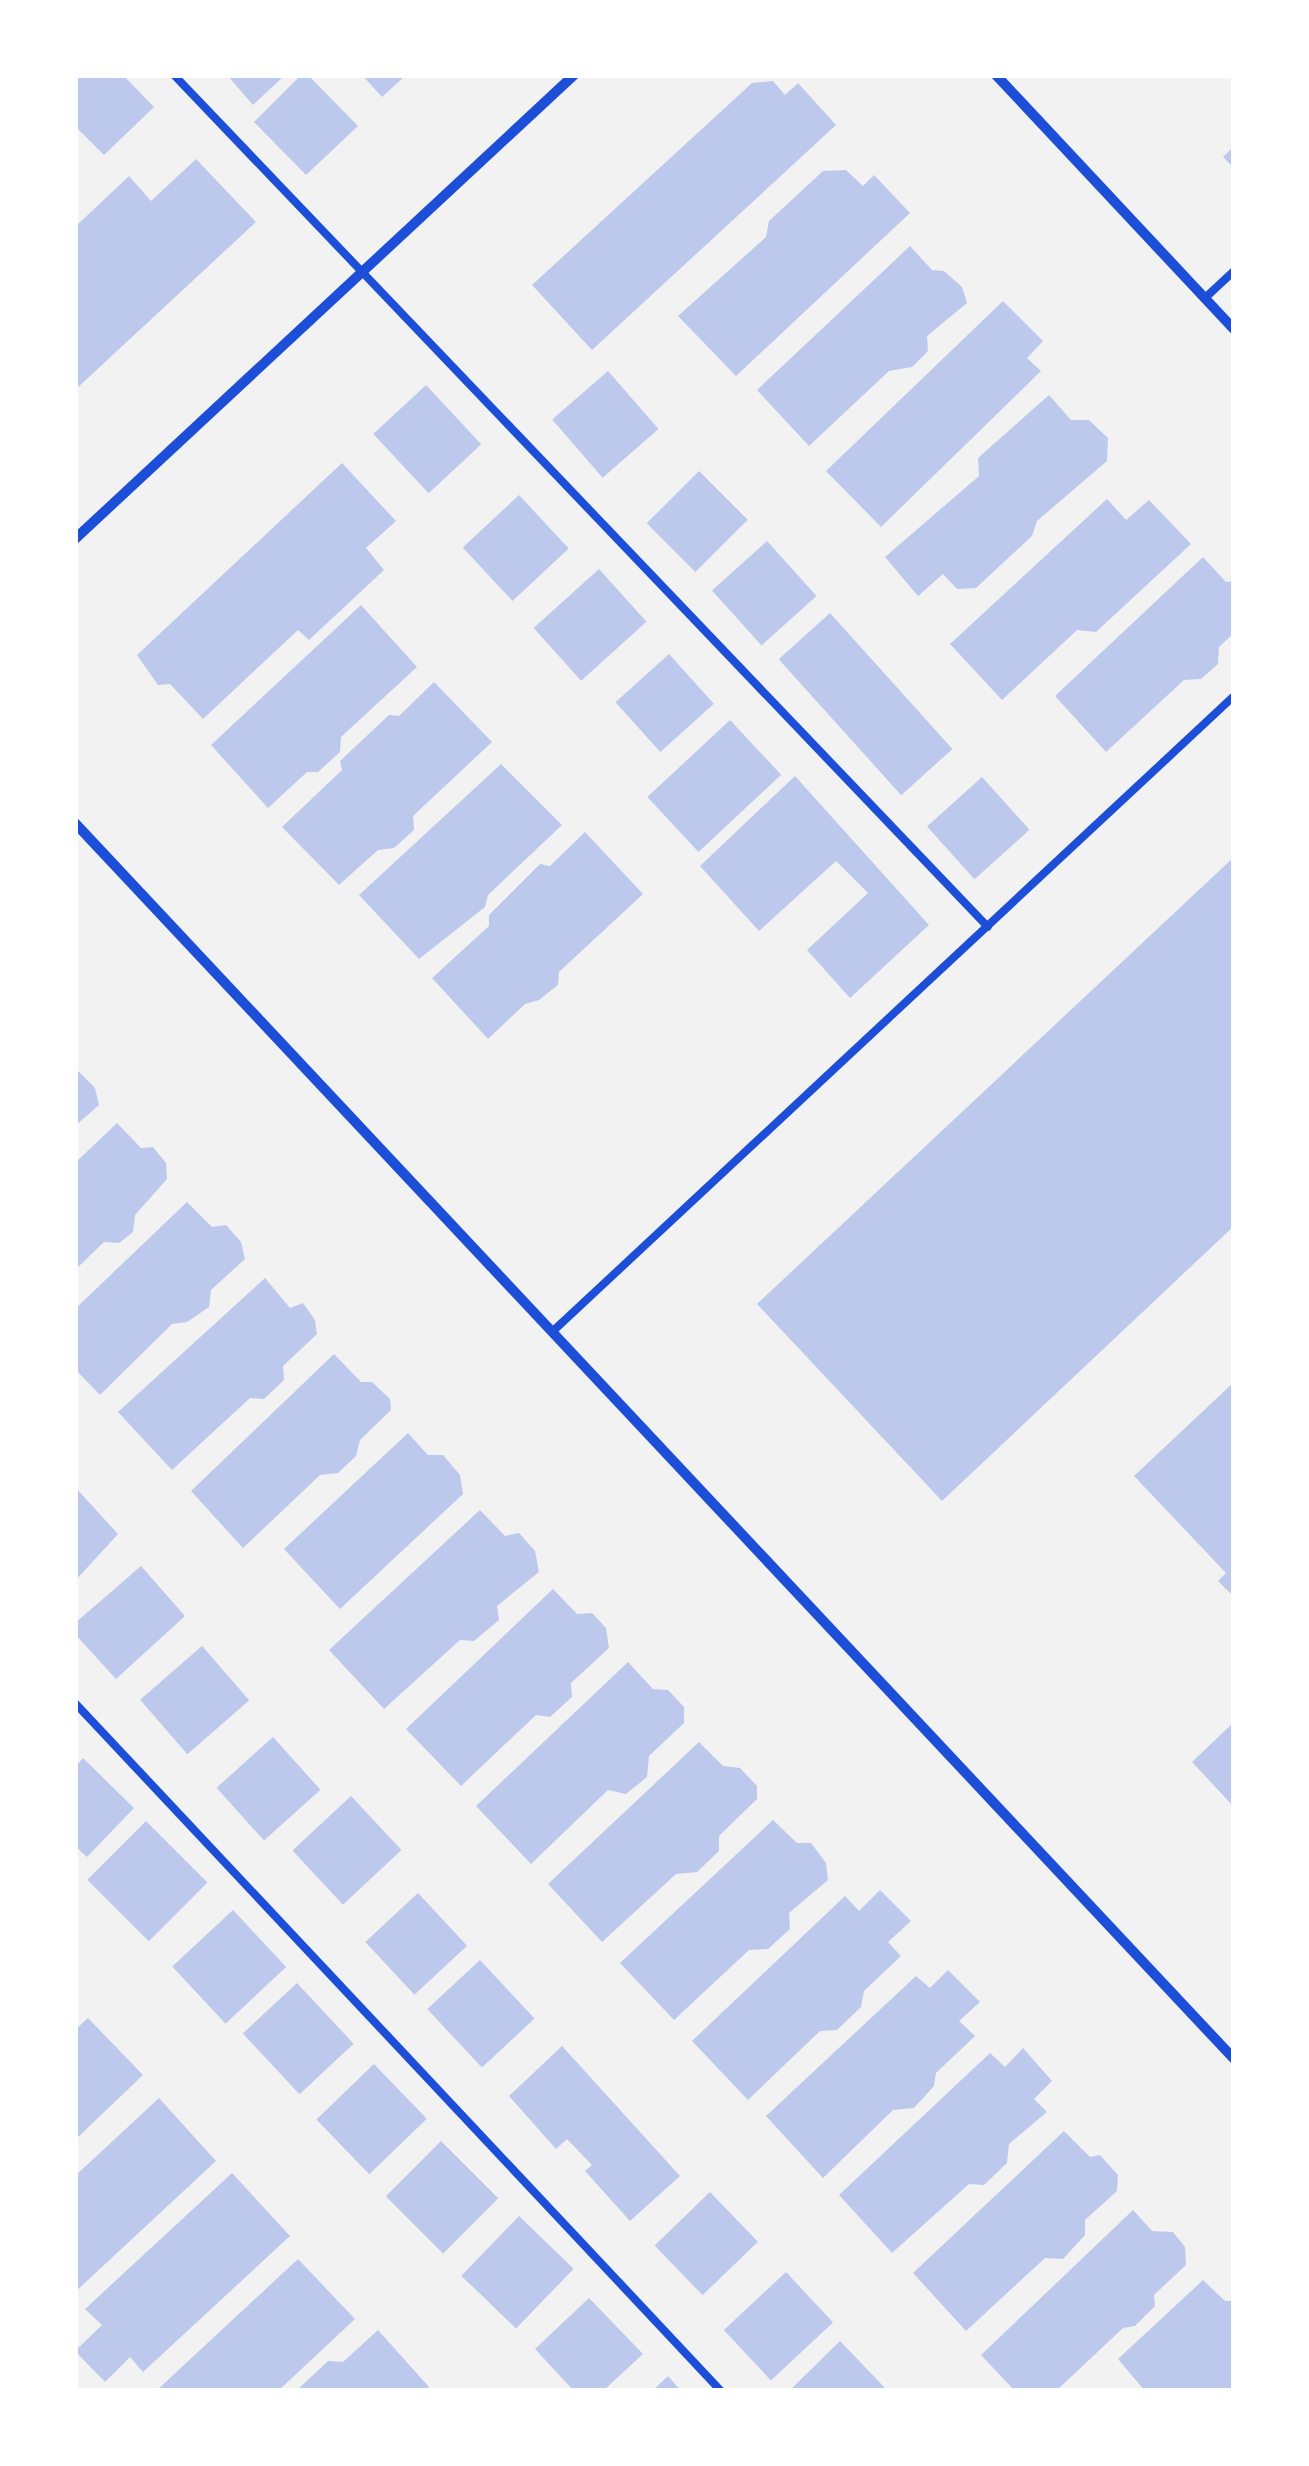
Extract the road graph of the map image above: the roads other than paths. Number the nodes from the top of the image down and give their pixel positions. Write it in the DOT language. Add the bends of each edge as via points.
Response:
graph roads {
  1 [pos="174,75"];
  2 [pos="574,75"];
  3 [pos="996,75"];
  4 [pos="1234,271"];
  5 [pos="362,272"];
  6 [pos="1205,298"];
  7 [pos="1234,328"];
  8 [pos="75,538"];
  9 [pos="1234,696"];
  10 [pos="75,824"];
  11 [pos="988,926"];
  12 [pos="552,1332"];
  13 [pos="75,1703"];
  14 [pos="1234,2059"];
  15 [pos="721,2391"];
  1 -- 5 [label="lane"];
  2 -- 5 [label="street"];
  3 -- 6 [label="street"];
  4 -- 6 [label="lane"];
  5 -- 8 [label="street"];
  5 -- 11 [label="lane"];
  6 -- 7 [label="street"];
  9 -- 11 [label="lane"];
  10 -- 12 [label="street"];
  11 -- 12 [label="lane"];
  12 -- 14 [label="street"];
  13 -- 15 [label="lane"];
}
